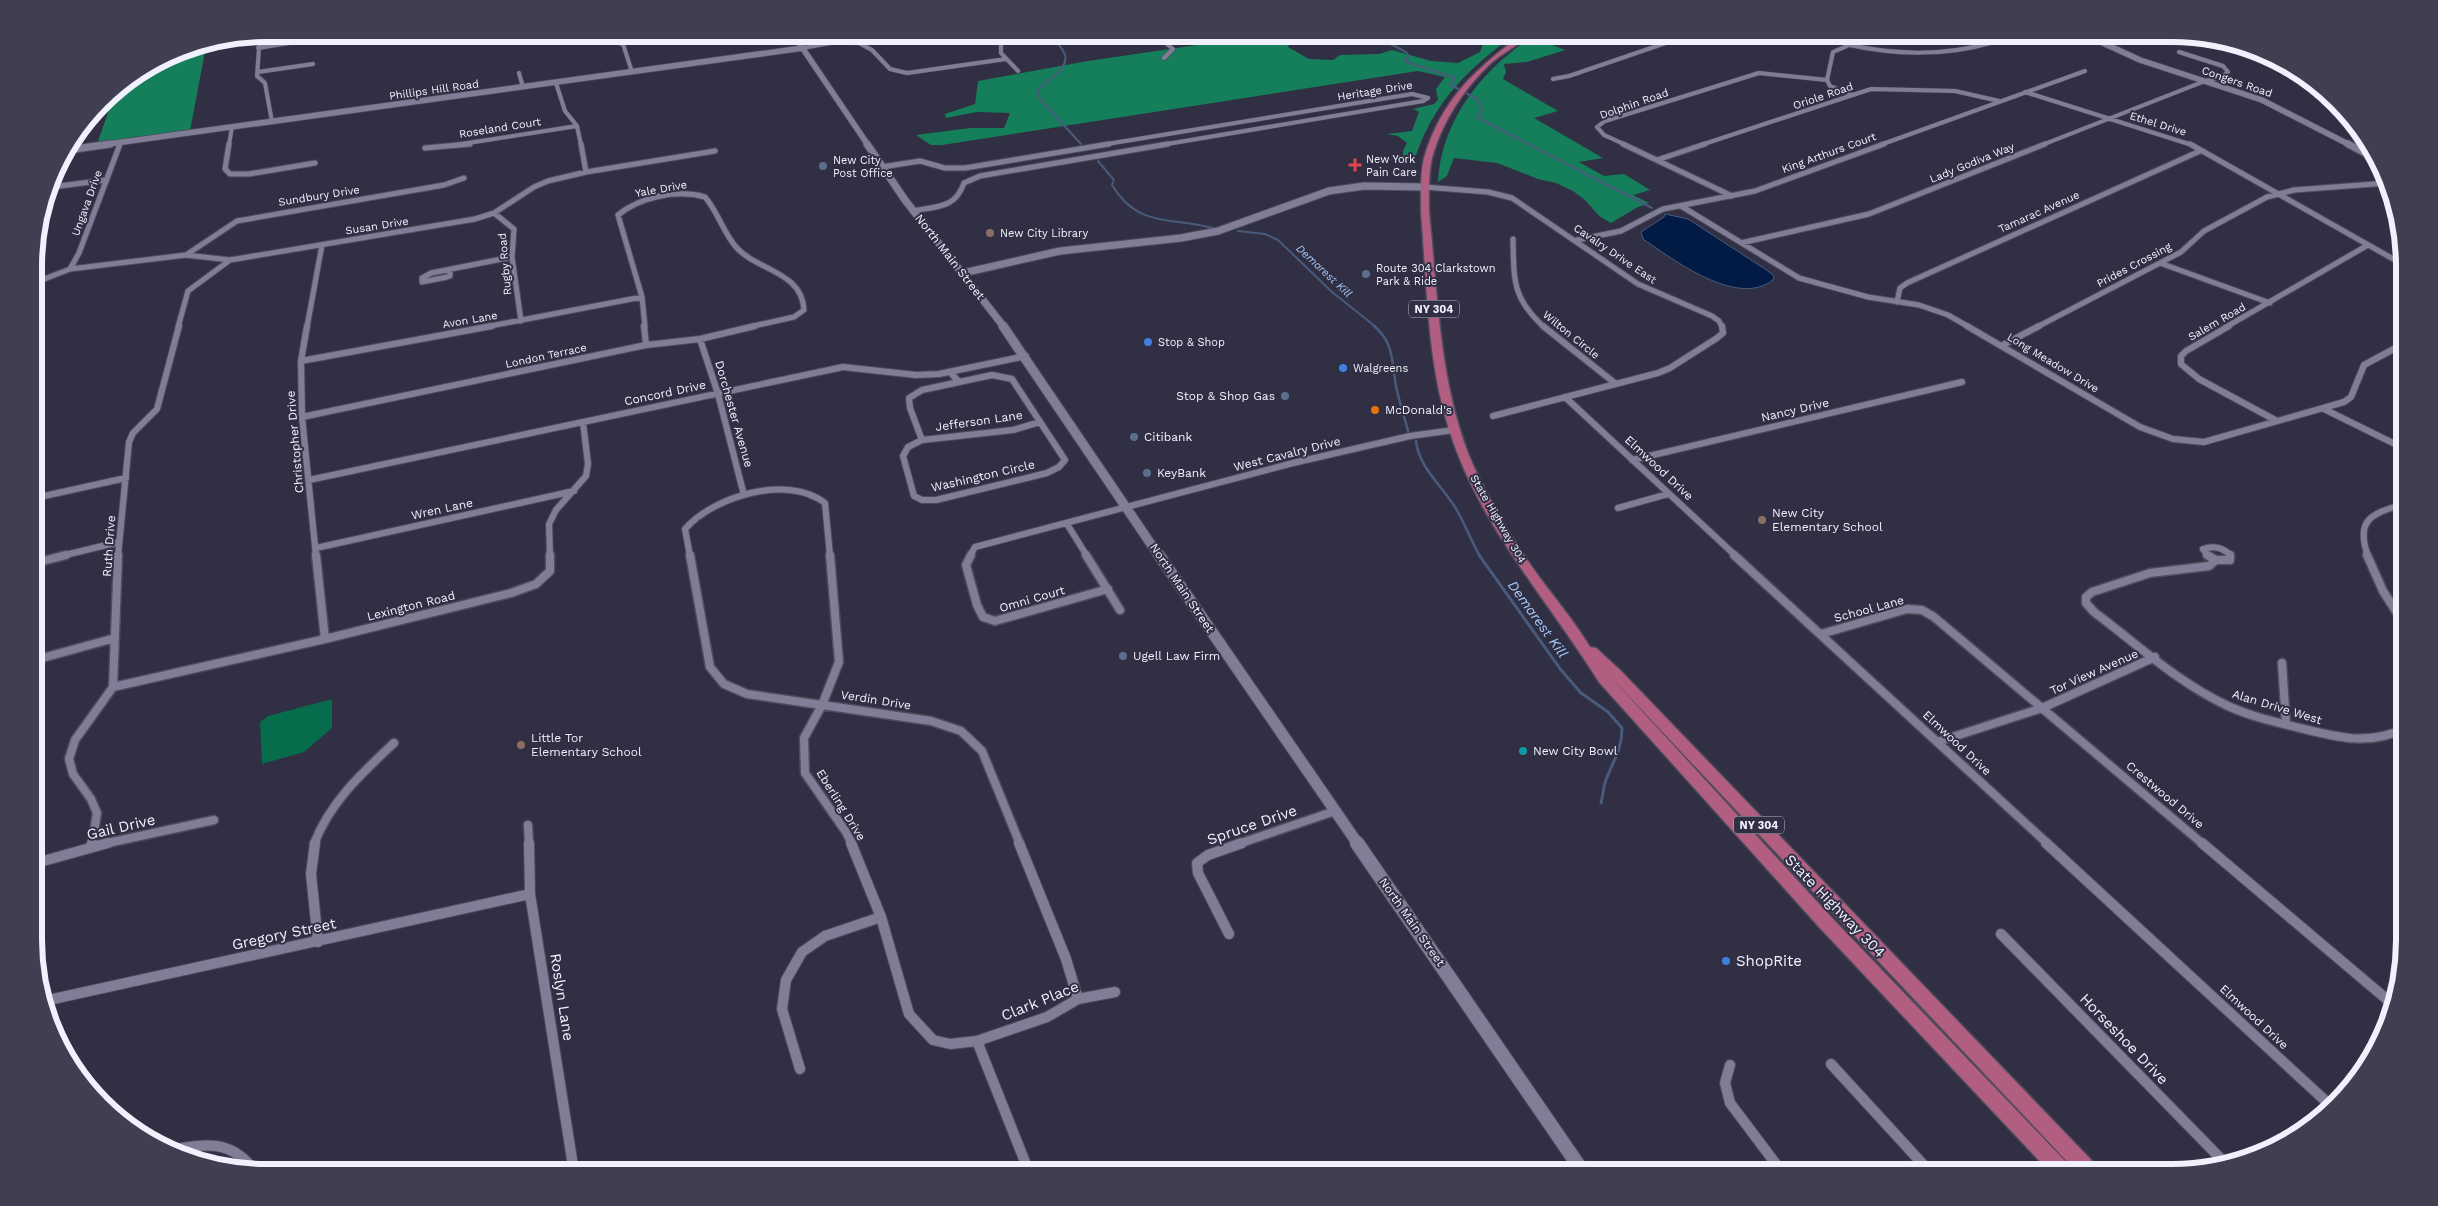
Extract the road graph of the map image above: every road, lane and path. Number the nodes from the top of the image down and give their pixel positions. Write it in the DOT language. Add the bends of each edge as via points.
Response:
graph roads {
  1 [pos="301,42"];
  2 [pos="616,42"];
  3 [pos="799,42"];
  4 [pos="1001,42"];
  5 [pos="1164,42"];
  6 [pos="1516,42"];
  7 [pos="1669,42"];
  8 [pos="1853,42"];
  9 [pos="1990,42"];
  10 [pos="2103,42"];
  11 [pos="259,43"];
  12 [pos="1850,45"];
  13 [pos="258,48"];
  14 [pos="803,48"];
  15 [pos="2179,52"];
  16 [pos="1164,58"];
  17 [pos="1006,59"];
  18 [pos="313,64"];
  19 [pos="2085,71"];
  20 [pos="258,72"];
  21 [pos="519,72"];
  22 [pos="632,72"];
  23 [pos="1018,72"];
  24 [pos="1553,78"];
  25 [pos="1827,80"];
  26 [pos="2205,81"];
  27 [pos="556,83"];
  28 [pos="523,88"];
  29 [pos="2025,92"];
  30 [pos="1852,95"];
  31 [pos="1999,101"];
  32 [pos="2110,119"];
  33 [pos="272,122"];
  34 [pos="1240,123"];
  35 [pos="577,126"];
  36 [pos="232,127"];
  37 [pos="1249,130"];
  38 [pos="120,143"];
  39 [pos="425,148"];
  40 [pos="1086,148"];
  41 [pos="76,149"];
  42 [pos="2200,150"];
  43 [pos="715,151"];
  44 [pos="2363,152"];
  45 [pos="1094,156"];
  46 [pos="1657,160"];
  47 [pos="315,163"];
  48 [pos="882,167"];
  49 [pos="586,172"];
  50 [pos="464,178"];
  51 [pos="106,180"];
  52 [pos="2379,184"];
  53 [pos="58,186"];
  54 [pos="1424,187"];
  55 [pos="2277,194"];
  56 [pos="1732,196"];
  57 [pos="1681,206"];
  58 [pos="913,211"];
  59 [pos="494,213"];
  60 [pos="1513,239"];
  61 [pos="1576,240"];
  62 [pos="1741,243"];
  63 [pos="322,245"];
  64 [pos="2368,245"];
  65 [pos="186,255"];
  66 [pos="512,257"];
  67 [pos="230,260"];
  68 [pos="2396,260"];
  69 [pos="2160,263"];
  70 [pos="70,269"];
  71 [pos="450,270"];
  72 [pos="963,273"];
  73 [pos="42,280"];
  74 [pos="642,297"];
  75 [pos="1897,302"];
  76 [pos="2270,303"];
  77 [pos="794,317"];
  78 [pos="521,321"];
  79 [pos="700,339"];
  80 [pos="646,345"];
  81 [pos="2003,345"];
  82 [pos="2396,348"];
  83 [pos="1026,356"];
  84 [pos="301,361"];
  85 [pos="951,373"];
  86 [pos="958,381"];
  87 [pos="1962,382"];
  88 [pos="1616,384"];
  89 [pos="718,394"];
  90 [pos="1565,397"];
  91 [pos="2324,409"];
  92 [pos="1493,416"];
  93 [pos="302,417"];
  94 [pos="2277,421"];
  95 [pos="583,422"];
  96 [pos="1040,422"];
  97 [pos="1454,430"];
  98 [pos="922,440"];
  99 [pos="2396,445"];
  100 [pos="1632,460"];
  101 [pos="126,478"];
  102 [pos="310,480"];
  103 [pos="574,491"];
  104 [pos="744,494"];
  105 [pos="1668,494"];
  106 [pos="42,496"];
  107 [pos="2396,507"];
  108 [pos="1127,508"];
  109 [pos="1618,508"];
  110 [pos="1067,524"];
  111 [pos="119,542"];
  112 [pos="316,548"];
  113 [pos="2216,560"];
  114 [pos="42,561"];
  115 [pos="1108,589"];
  116 [pos="1120,610"];
  117 [pos="1922,610"];
  118 [pos="2396,615"];
  119 [pos="1821,634"];
  120 [pos="115,638"];
  121 [pos="326,638"];
  122 [pos="1580,641"];
  123 [pos="2155,657"];
  124 [pos="42,658"];
  125 [pos="2282,663"];
  126 [pos="113,687"];
  127 [pos="822,704"];
  128 [pos="2042,708"];
  129 [pos="2286,724"];
  130 [pos="2396,733"];
  131 [pos="1937,742"];
  132 [pos="394,743"];
  133 [pos="1335,811"];
  134 [pos="214,820"];
  135 [pos="528,826"];
  136 [pos="91,847"];
  137 [pos="42,861"];
  138 [pos="530,894"];
  139 [pos="881,916"];
  140 [pos="1229,934"];
  141 [pos="2000,934"];
  142 [pos="318,942"];
  143 [pos="1115,992"];
  144 [pos="1078,999"];
  145 [pos="51,1000"];
  146 [pos="2387,1000"];
  147 [pos="977,1041"];
  148 [pos="1831,1064"];
  149 [pos="1730,1065"];
  150 [pos="800,1069"];
  151 [pos="2326,1102"];
  152 [pos="184,1147"];
  153 [pos="2220,1158"];
  154 [pos="248,1163"];
  155 [pos="573,1164"];
  156 [pos="1026,1164"];
  157 [pos="1578,1164"];
  158 [pos="1776,1164"];
  159 [pos="1923,1164"];
  160 [pos="2055,1164"];
  161 [pos="2082,1164"];
  1 -- 13 [label="street"];
  2 -- 22 [label="street" via="623,44"];
  3 -- 14 [label="street, North Main Street"];
  4 -- 17 [label="street" via="1001,52"];
  5 -- 16 [label="street" via="1173,49"];
  6 -- 54 [label="main road, State Highway 304 / NY 304" via="1494,58 1462,91 1446,115 1434,140"];
  7 -- 24 [label="street" via="1569,76"];
  8 -- 12 [label="street"];
  9 -- 12 [label="street" via="1951,50 1882,51"];
  10 -- 26 [label="street, Congers Road" via="2132,57"];
  11 -- 13 [label="street"];
  12 -- 25 [label="street" via="1833,52"];
  13 -- 20 [label="street"];
  14 -- 17 [label="street" via="862,44 870,48 885,67 897,73"];
  14 -- 22 [label="street, Phillips Hill Road"];
  14 -- 48 [label="street, North Main Street"];
  15 -- 26 [label="street, Lady Godiva Way" via="2223,66 2228,72 2220,78"];
  17 -- 23 [label="street"];
  18 -- 20 [label="street"];
  19 -- 29 [label="street, King Arthurs Court"];
  20 -- 33 [label="street" via="257,76 265,83"];
  21 -- 28 [label="street"];
  22 -- 27 [label="street, Phillips Hill Road"];
  25 -- 30 [label="street" via="1830,86"];
  25 -- 46 [label="street, Dolphin Road" via="1759,73 1605,121 1597,127 1604,135"];
  26 -- 32 [label="street, Lady Godiva Way"];
  26 -- 44 [label="street, Congers Road" via="2262,100"];
  27 -- 28 [label="street, Phillips Hill Road"];
  27 -- 35 [label="street" via="565,111"];
  28 -- 33 [label="street, Phillips Hill Road"];
  29 -- 31 [label="street, King Arthurs Court"];
  29 -- 32 [label="street, Ethel Drive"];
  30 -- 31 [label="street, Oriole Road" via="1876,88 1954,91"];
  30 -- 46 [label="street, Oriole Road"];
  31 -- 56 [label="street, King Arthurs Court" via="1755,191"];
  32 -- 42 [label="street, Ethel Drive" via="2170,136"];
  32 -- 62 [label="street, Lady Godiva Way" via="1869,214"];
  33 -- 36 [label="street, Phillips Hill Road"];
  34 -- 37 [label="street"];
  34 -- 37 [label="street, Heritage Drive" via="1413,94 1428,98"];
  34 -- 40 [label="street, Heritage Drive"];
  35 -- 39 [label="street, Roseland Court" via="472,144"];
  35 -- 49 [label="street"];
  36 -- 38 [label="street, Phillips Hill Road"];
  36 -- 47 [label="street" via="225,169 230,174 250,174"];
  37 -- 45 [label="street, Heritage Drive"];
  38 -- 41 [label="street, Phillips Hill Road"];
  38 -- 51 [label="street, Ungava Drive"];
  40 -- 45 [label="street"];
  40 -- 48 [label="street, Heritage Drive" via="962,169 917,161"];
  42 -- 55 [label="street, Ethel Drive"];
  42 -- 75 [label="street, Tamarac Avenue" via="1907,283 1900,288"];
  43 -- 49 [label="street, Susan Drive"];
  45 -- 58 [label="street, Heritage Drive" via="973,178 964,183 960,195 952,202"];
  46 -- 56 [label="street, Dolphin Road"];
  48 -- 58 [label="street, North Main Street"];
  49 -- 59 [label="street, Susan Drive" via="534,187"];
  50 -- 65 [label="street, Sundbury Drive" via="237,221"];
  51 -- 53 [label="street"];
  51 -- 70 [label="street, Ungava Drive"];
  52 -- 55 [label="street, Prides Crossing"];
  54 -- 61 [label="street, Cavalry Drive East" via="1488,192 1512,198"];
  54 -- 72 [label="street" via="1364,186 1329,191 1218,231 1175,239 1060,251"];
  54 -- 97 [label="main road, State Highway 304 / NY 304" via="1440,368"];
  55 -- 64 [label="street"];
  55 -- 69 [label="street, Prides Crossing" via="2204,230 2185,249"];
  56 -- 57 [label="street, King Arthurs Court"];
  57 -- 61 [label="street, King Arthurs Court" via="1658,210 1621,231"];
  57 -- 62 [label="street, Long Meadow Drive"];
  58 -- 72 [label="street, North Main Street"];
  59 -- 63 [label="street, Susan Drive" via="456,223"];
  59 -- 66 [label="street, Rugby Road" via="514,229"];
  60 -- 88 [label="street, Wilton Circle" via="1516,288 1527,311"];
  61 -- 88 [label="street, Cavalry Drive East" via="1638,284 1708,314 1723,326 1723,333 1717,338 1670,368"];
  62 -- 75 [label="street, Long Meadow Drive" via="1799,278"];
  63 -- 67 [label="street, Susan Drive"];
  63 -- 84 [label="street, Christopher Drive"];
  64 -- 68 [label="street"];
  64 -- 76 [label="street, Salem Road"];
  65 -- 67 [label="street, Susan Drive"];
  65 -- 70 [label="street, Susan Drive"];
  66 -- 71 [label="street"];
  66 -- 78 [label="street, Rugby Road"];
  67 -- 101 [label="street, Ruth Drive" via="188,291 157,409 133,433 129,442"];
  69 -- 76 [label="street"];
  69 -- 81 [label="street, Prides Crossing"];
  70 -- 73 [label="street, Susan Drive"];
  71 -- 71 [label="street" via="431,272 422,278 422,282 443,279 450,276"];
  72 -- 83 [label="street, North Main Street"];
  74 -- 77 [label="street, Yale Drive" via="618,215 632,204 698,193 711,202 738,250 798,288 805,304 804,310"];
  74 -- 78 [label="street, Avon Lane"];
  74 -- 80 [label="street, Yale Drive"];
  75 -- 81 [label="street, Long Meadow Drive" via="1936,309"];
  76 -- 94 [label="street, Salem Road" via="2186,351 2181,356 2181,364 2199,379"];
  77 -- 79 [label="street, London Terrace"];
  78 -- 84 [label="street, Avon Lane"];
  79 -- 80 [label="street, London Terrace"];
  79 -- 89 [label="street, Dorchester Avenue"];
  80 -- 93 [label="street, London Terrace"];
  81 -- 94 [label="street, Long Meadow Drive" via="2157,435 2204,442"];
  82 -- 91 [label="street, Long Meadow Drive" via="2364,365 2351,397"];
  83 -- 85 [label="street, Concord Drive"];
  83 -- 108 [label="street, North Main Street"];
  84 -- 93 [label="street, Christopher Drive"];
  85 -- 86 [label="street"];
  85 -- 89 [label="street, Concord Drive" via="911,374 843,367"];
  86 -- 96 [label="street, Washington Circle" via="1001,374 1012,379"];
  86 -- 98 [label="street, Washington Circle" via="922,390 909,398"];
  87 -- 100 [label="street, Nancy Drive"];
  88 -- 90 [label="street, Cavalry Drive East"];
  89 -- 95 [label="street, Concord Drive"];
  89 -- 104 [label="street, Dorchester Avenue"];
  90 -- 92 [label="street, Cavalry Drive East"];
  90 -- 100 [label="street, Elmwood Drive"];
  91 -- 94 [label="street, Long Meadow Drive"];
  91 -- 99 [label="street"];
  93 -- 102 [label="street, Christopher Drive"];
  95 -- 102 [label="street, Concord Drive"];
  95 -- 103 [label="street, Lexington Road" via="588,464 586,476"];
  96 -- 98 [label="street, Jefferson Lane" via="1013,430"];
  96 -- 98 [label="street, Washington Circle" via="1065,460 1059,468 936,500 922,500 914,496 903,456 908,447"];
  97 -- 108 [label="street, West Cavalry Drive" via="1410,436 1298,461"];
  97 -- 122 [label="main road, State Highway 304 / NY 304" via="1476,484 1496,521"];
  100 -- 105 [label="street, Elmwood Drive"];
  101 -- 106 [label="street"];
  101 -- 111 [label="street, Ruth Drive"];
  102 -- 112 [label="street, Christopher Drive"];
  103 -- 112 [label="street, Wren Lane"];
  103 -- 121 [label="street, Lexington Road" via="556,510 549,524 550,571 536,584"];
  104 -- 127 [label="street, Eberling Drive" via="793,489 815,493 825,503 839,662"];
  104 -- 127 [label="street, Verdin Drive" via="709,509 694,518 685,529 710,667 724,684 747,694"];
  105 -- 109 [label="street"];
  105 -- 119 [label="street, Elmwood Drive"];
  107 -- 118 [label="street" via="2370,518 2363,527 2362,539 2385,597"];
  108 -- 110 [label="street, Omni Court"];
  108 -- 133 [label="street, North Main Street"];
  110 -- 115 [label="street"];
  110 -- 115 [label="street, Omni Court" via="975,547 966,565 983,617 995,622"];
  111 -- 114 [label="street"];
  111 -- 120 [label="street, Ruth Drive"];
  112 -- 121 [label="street, Christopher Drive"];
  113 -- 123 [label="street, Tor View Avenue" via="2209,566 2150,573 2092,592 2086,597 2086,603 2094,612"];
  115 -- 116 [label="street"];
  117 -- 119 [label="street, School Lane" via="1907,609"];
  117 -- 128 [label="street, Crestwood Drive"];
  119 -- 131 [label="street, Elmwood Drive"];
  120 -- 124 [label="street"];
  120 -- 126 [label="street, Ruth Drive"];
  121 -- 126 [label="street, Lexington Road"];
  122 -- 160 [label="main road, State Highway 304 / NY 304" via="1604,679 1660,742"];
  122 -- 161 [label="main road, State Highway 304 / NY 304" via="1616,674"];
  123 -- 128 [label="street, Tor View Avenue"];
  123 -- 129 [label="street, Alan Drive West" via="2228,706"];
  125 -- 129 [label="street"];
  126 -- 136 [label="street, Ruth Drive" via="107,701 76,738 70,759 74,778 92,798 97,814"];
  127 -- 139 [label="street, Eberling Drive" via="804,738 805,773 846,832"];
  127 -- 144 [label="street, Verdin Drive" via="931,721 961,731 982,751 1066,958"];
  128 -- 131 [label="street, Tor View Avenue"];
  128 -- 146 [label="street, Crestwood Drive"];
  129 -- 130 [label="street, Alan Drive West" via="2365,741"];
  131 -- 151 [label="street, Elmwood Drive"];
  132 -- 142 [label="street" via="346,789 316,837 311,864"];
  133 -- 140 [label="street, Spruce Drive" via="1208,855 1197,863 1198,873"];
  133 -- 157 [label="street, North Main Street"];
  134 -- 136 [label="street, Gail Drive"];
  135 -- 138 [label="street, Roslyn Lane"];
  136 -- 137 [label="street, Gail Drive"];
  138 -- 142 [label="street, Gregory Street"];
  138 -- 155 [label="street, Roslyn Lane"];
  139 -- 147 [label="street, Eberling Drive" via="909,1014 934,1040 950,1044"];
  139 -- 150 [label="street" via="825,936 802,952 786,980 782,1009"];
  141 -- 153 [label="street, Horseshoe Drive"];
  142 -- 145 [label="street, Gregory Street"];
  143 -- 144 [label="street, Clark Place"];
  144 -- 147 [label="street, Clark Place" via="1047,1017"];
  147 -- 156 [label="street"];
  148 -- 159 [label="street"];
  149 -- 158 [label="street" via="1725,1083 1730,1103"];
  152 -- 154 [label="street" via="220,1145 240,1152"];
}
